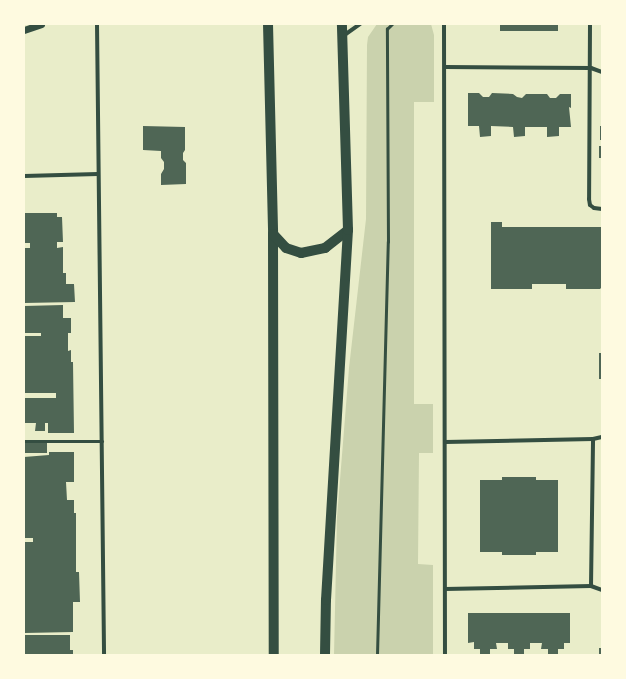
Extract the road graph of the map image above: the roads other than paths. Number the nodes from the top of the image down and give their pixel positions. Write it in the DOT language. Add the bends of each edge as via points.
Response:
graph roads {
  1 [pos="41,24"];
  2 [pos="97,24"];
  3 [pos="268,24"];
  4 [pos="342,24"];
  5 [pos="360,24"];
  6 [pos="444,24"];
  7 [pos="590,24"];
  8 [pos="24,30"];
  9 [pos="341,37"];
  10 [pos="445,67"];
  11 [pos="591,68"];
  12 [pos="602,72"];
  13 [pos="98,174"];
  14 [pos="24,176"];
  15 [pos="602,209"];
  16 [pos="348,230"];
  17 [pos="273,234"];
  18 [pos="602,437"];
  19 [pos="593,439"];
  20 [pos="24,441"];
  21 [pos="102,441"];
  22 [pos="445,442"];
  23 [pos="591,586"];
  24 [pos="445,589"];
  25 [pos="602,590"];
  26 [pos="104,655"];
  27 [pos="274,655"];
  28 [pos="325,655"];
  29 [pos="445,655"];
  1 -- 8 [label="street"];
  2 -- 13 [label="street"];
  3 -- 17 [label="main road"];
  4 -- 9 [label="main road"];
  5 -- 9 [label="street"];
  6 -- 10 [label="street"];
  7 -- 11 [label="street"];
  9 -- 16 [label="main road"];
  10 -- 11 [label="street"];
  10 -- 22 [label="street"];
  11 -- 12 [label="street"];
  11 -- 15 [label="street" via="588,199 594,208"];
  13 -- 14 [label="street"];
  13 -- 21 [label="street"];
  16 -- 17 [label="main road" via="324,248 301,252 286,248"];
  16 -- 28 [label="main road"];
  17 -- 27 [label="main road"];
  18 -- 19 [label="street"];
  19 -- 22 [label="street"];
  19 -- 23 [label="street"];
  20 -- 21 [label="lane"];
  21 -- 26 [label="street"];
  22 -- 24 [label="street"];
  23 -- 24 [label="street"];
  23 -- 25 [label="street"];
  24 -- 29 [label="street"];
}
